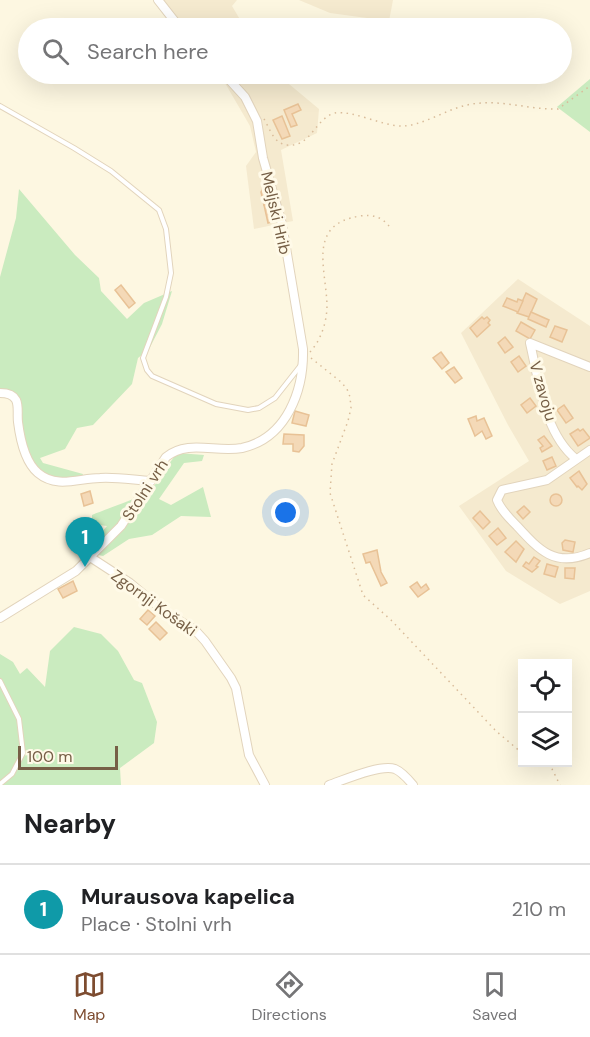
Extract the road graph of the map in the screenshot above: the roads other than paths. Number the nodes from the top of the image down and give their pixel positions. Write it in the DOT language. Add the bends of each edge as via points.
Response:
graph roads {
  1 [pos="158,0"];
  2 [pos="172,18"];
  3 [pos="233,84"];
  4 [pos="0,106"];
  5 [pos="307,359"];
  6 [pos="590,367"];
  7 [pos="0,393"];
  8 [pos="590,450"];
  9 [pos="576,459"];
  10 [pos="151,481"];
  11 [pos="590,553"];
  12 [pos="90,557"];
  13 [pos="0,618"];
  14 [pos="0,681"];
  15 [pos="0,784"];
  16 [pos="265,785"];
  17 [pos="329,785"];
  18 [pos="413,785"];
  1 -- 2 [label="street"];
  3 -- 5 [label="street, Meljski Hrib" via="257,121 282,224"];
  4 -- 5 [label="lane" via="102,165 159,210 166,229 171,273 143,358 152,376 216,404 248,410 275,398"];
  5 -- 10 [label="street, Stolni vrh" via="292,408 276,430 242,448 175,449"];
  6 -- 9 [label="street, V zavoju" via="530,343 555,433"];
  7 -- 10 [label="street" via="14,397 17,403 21,436 37,473 64,483 100,477"];
  8 -- 9 [label="street"];
  9 -- 11 [label="street" via="547,480 502,490 497,500 545,553 565,560"];
  10 -- 12 [label="street, Stolni vrh" via="121,526"];
  12 -- 13 [label="street, Stolni vrh" via="76,571"];
  12 -- 16 [label="street, Zgornji Košaki" via="205,641 236,688 249,755"];
  14 -- 15 [label="lane" via="19,719 23,753 12,774"];
  17 -- 18 [label="street" via="390,768"];
}
